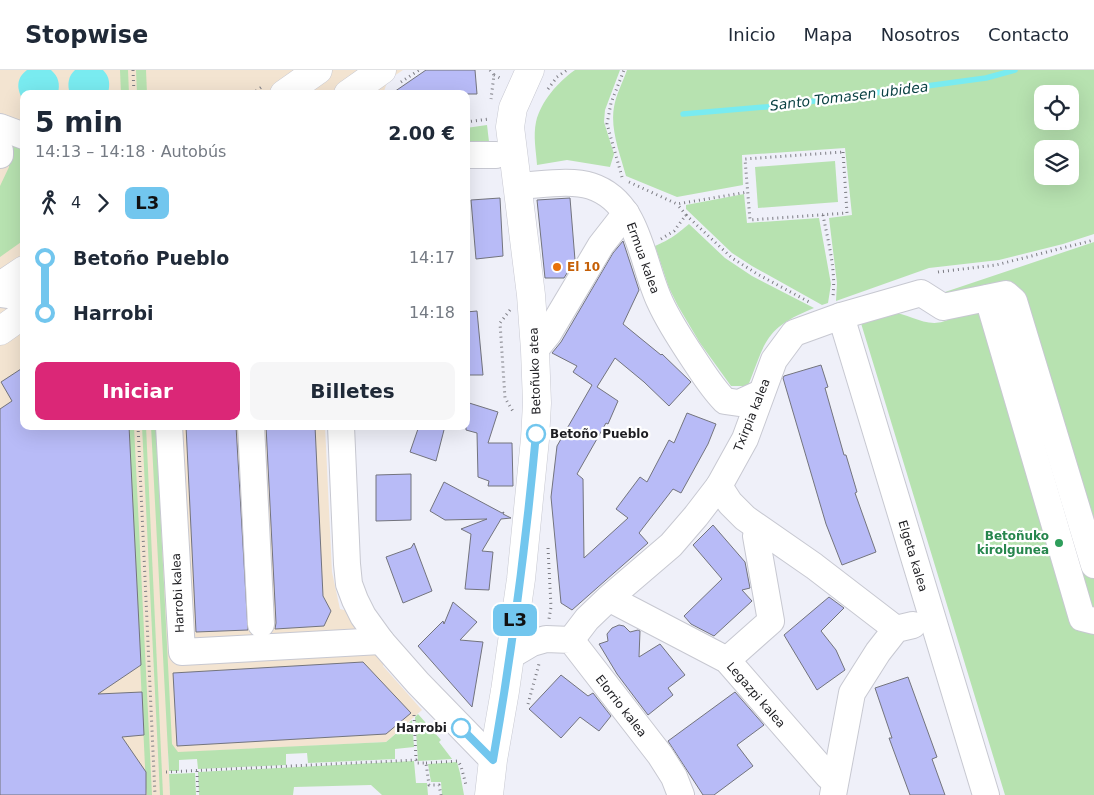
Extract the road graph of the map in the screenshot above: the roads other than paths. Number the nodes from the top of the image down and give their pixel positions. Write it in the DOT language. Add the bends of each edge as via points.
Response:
graph roads {
  1 [pos="318,70"];
  2 [pos="382,70"];
  3 [pos="530,70"];
  4 [pos="290,90"];
  5 [pos="354,90"];
  6 [pos="0,126"];
  7 [pos="20,134"];
  8 [pos="0,151"];
  9 [pos="0,155"];
  10 [pos="470,155"];
  11 [pos="496,155"];
  12 [pos="518,186"];
  13 [pos="626,213"];
  14 [pos="20,273"];
  15 [pos="0,286"];
  16 [pos="0,294"];
  17 [pos="20,296"];
  18 [pos="988,298"];
  19 [pos="836,308"];
  20 [pos="20,317"];
  21 [pos="0,330"];
  22 [pos="535,350"];
  23 [pos="761,393"];
  24 [pos="725,401"];
  25 [pos="169,430"];
  26 [pos="251,430"];
  27 [pos="341,430"];
  28 [pos="745,439"];
  29 [pos="719,486"];
  30 [pos="756,536"];
  31 [pos="1094,565"];
  32 [pos="618,602"];
  33 [pos="517,605"];
  34 [pos="933,620"];
  35 [pos="1094,621"];
  36 [pos="261,624"];
  37 [pos="896,629"];
  38 [pos="558,639"];
  39 [pos="381,641"];
  40 [pos="510,656"];
  41 [pos="727,660"];
  42 [pos="493,760"];
  43 [pos="830,786"];
  44 [pos="478,792"];
  45 [pos="681,795"];
  46 [pos="986,795"];
  1 -- 4 [label="main road"];
  2 -- 5 [label="main road"];
  3 -- 12 [label="main road, Betoñuko atea" via="514,102 510,127"];
  6 -- 7 [label="street"];
  8 -- 9 [label="street"];
  10 -- 11 [label="street"];
  12 -- 13 [label="street, Ermua kalea" via="590,185 612,196"];
  12 -- 22 [label="main road, Betoñuko atea"];
  13 -- 22 [label="street" via="601,245"];
  13 -- 24 [label="street, Ermua kalea" via="667,317"];
  14 -- 15 [label="main road"];
  16 -- 17 [label="street"];
  18 -- 19 [label="street, Txirpia kalea" via="943,307 920,293"];
  18 -- 31 [label="street, Txirpia kalea" via="1006,294 1014,301"];
  18 -- 35 [label="street" via="1082,618"];
  19 -- 23 [label="street, Txirpia kalea" via="794,333 774,360"];
  19 -- 34 [label="street, Elgeta kalea"];
  20 -- 21 [label="main road"];
  22 -- 33 [label="main road, Betoñuko atea" via="536,434"];
  23 -- 24 [label="street" via="740,403"];
  23 -- 28 [label="street, Txirpia kalea"];
  24 -- 28 [label="street, Ermua kalea" via="739,421"];
  25 -- 39 [label="street, Harrobi kalea" via="182,652"];
  26 -- 36 [label="street"];
  27 -- 39 [label="street" via="349,584 363,616"];
  28 -- 29 [label="street, Txirpia kalea"];
  29 -- 37 [label="street" via="745,518"];
  29 -- 38 [label="street, Txirpia kalea" via="671,545 587,619"];
  30 -- 41 [label="street" via="771,621"];
  32 -- 41 [label="street, Legazpi kalea"];
  33 -- 38 [label="street, Elorrio kalea" via="526,620"];
  33 -- 40 [label="main road, Betoñuko atea"];
  34 -- 37 [label="street"];
  34 -- 46 [label="street, Elgeta kalea"];
  37 -- 43 [label="street" via="852,693"];
  38 -- 40 [label="street" via="532,643"];
  38 -- 45 [label="street, Elorrio kalea" via="660,755"];
  39 -- 42 [label="street"];
  40 -- 42 [label="main road, Betoñuko atea"];
  41 -- 43 [label="street, Legazpi kalea"];
  42 -- 44 [label="main road, Betoñuko atea"];
}
